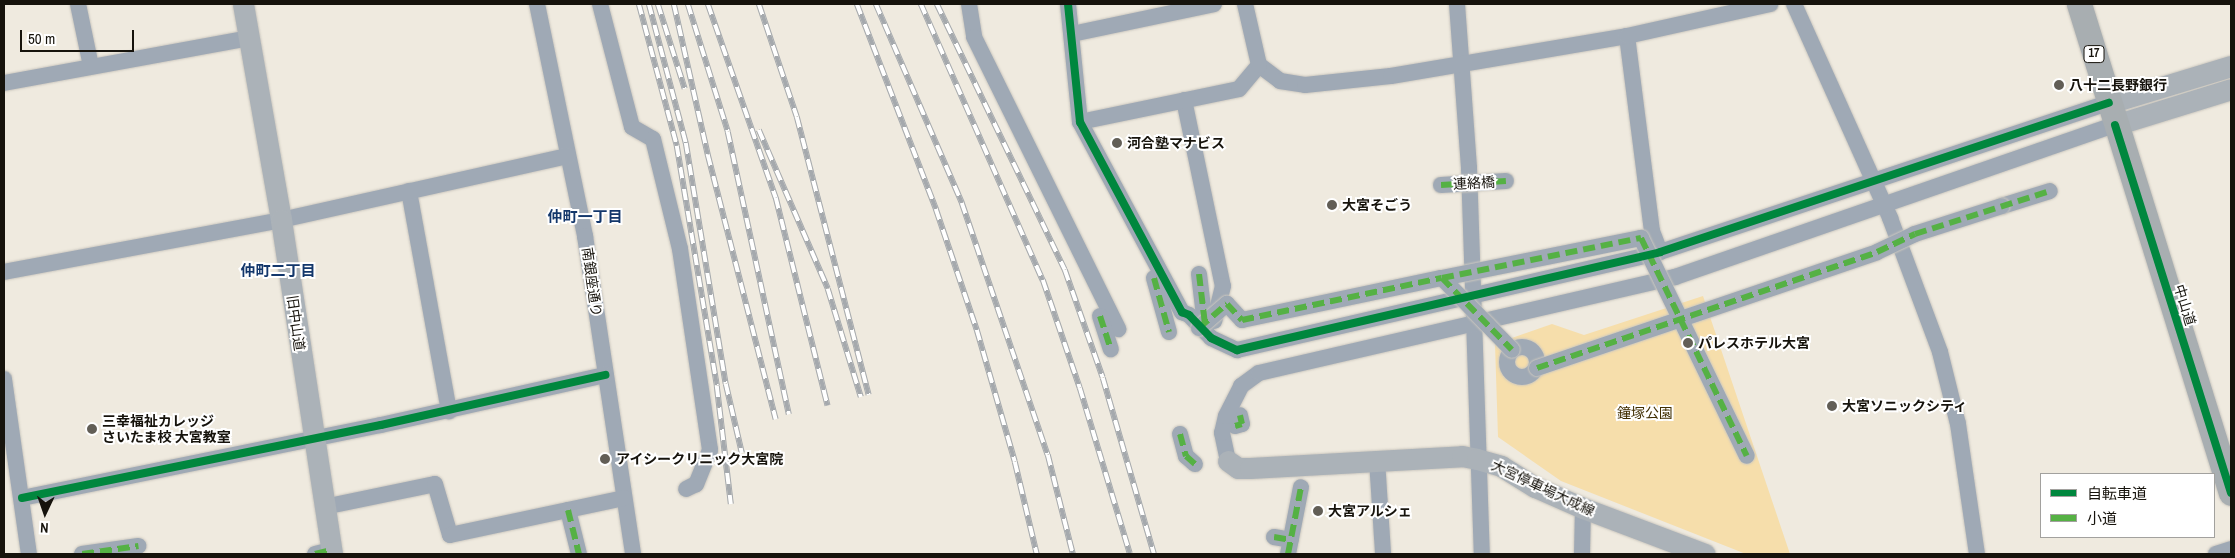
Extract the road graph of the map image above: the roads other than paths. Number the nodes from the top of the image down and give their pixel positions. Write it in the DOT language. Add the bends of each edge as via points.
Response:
graph roads {
  1 [pos="78,4"];
  2 [pos="243,4"];
  3 [pos="536,4"];
  4 [pos="600,4"];
  5 [pos="969,4"];
  6 [pos="1068,4"];
  7 [pos="1214,4"];
  8 [pos="1245,4"];
  9 [pos="1457,4"];
  10 [pos="1770,4"];
  11 [pos="1794,4"];
  12 [pos="2079,4"];
  13 [pos="1072,34"];
  14 [pos="1627,36"];
  15 [pos="249,38"];
  16 [pos="1460,64"];
  17 [pos="1259,65"];
  18 [pos="91,66"];
  19 [pos="2231,66"];
  20 [pos="4,83"];
  21 [pos="2231,89"];
  22 [pos="1184,100"];
  23 [pos="2112,114"];
  24 [pos="1080,122"];
  25 [pos="568,156"];
  26 [pos="1873,180"];
  27 [pos="1506,182"];
  28 [pos="1441,185"];
  29 [pos="409,191"];
  30 [pos="2050,191"];
  31 [pos="1884,204"];
  32 [pos="281,220"];
  33 [pos="1660,252"];
  34 [pos="4,272"];
  35 [pos="1200,274"];
  36 [pos="1154,278"];
  37 [pos="1442,278"];
  38 [pos="1473,298"];
  39 [pos="1100,316"];
  40 [pos="1681,319"];
  41 [pos="1474,324"];
  42 [pos="1118,329"];
  43 [pos="1205,330"];
  44 [pos="1168,332"];
  45 [pos="1111,349"];
  46 [pos="1512,350"];
  47 [pos="1537,368"];
  48 [pos="605,375"];
  49 [pos="4,379"];
  50 [pos="449,410"];
  51 [pos="6,412"];
  52 [pos="1180,434"];
  53 [pos="314,439"];
  54 [pos="1747,456"];
  55 [pos="1470,457"];
  56 [pos="1190,460"];
  57 [pos="1377,460"];
  58 [pos="1228,462"];
  59 [pos="1301,487"];
  60 [pos="686,489"];
  61 [pos="2231,493"];
  62 [pos="22,498"];
  63 [pos="624,500"];
  64 [pos="324,507"];
  65 [pos="1583,508"];
  66 [pos="568,510"];
  67 [pos="1274,537"];
  68 [pos="138,546"];
  69 [pos="1290,547"];
  70 [pos="2231,549"];
  71 [pos="326,553"];
  72 [pos="29,554"];
  73 [pos="82,554"];
  74 [pos="579,554"];
  75 [pos="633,554"];
  76 [pos="1383,554"];
  77 [pos="1482,554"];
  78 [pos="1582,554"];
  79 [pos="1705,554"];
  80 [pos="1977,554"];
  81 [pos="2216,554"];
  1 -- 18 [label="street"];
  2 -- 15 [label="main road, 旧中山道"];
  3 -- 25 [label="street, 南銀座通り"];
  4 -- 60 [label="street" via="632,127 653,139 680,249 710,450 696,484"];
  5 -- 42 [label="street" via="974,37"];
  6 -- 13 [label="street"];
  7 -- 13 [label="street"];
  8 -- 17 [label="street"];
  9 -- 16 [label="street"];
  10 -- 14 [label="street"];
  11 -- 26 [label="street"];
  12 -- 23 [label="highway, 中山道 / 17"];
  13 -- 24 [label="street"];
  14 -- 16 [label="street"];
  14 -- 33 [label="street" via="1652,231"];
  15 -- 18 [label="street"];
  15 -- 32 [label="main road, 旧中山道"];
  16 -- 17 [label="street" via="1305,85 1280,81"];
  16 -- 38 [label="street" via="1469,168"];
  17 -- 22 [label="street" via="1240,89"];
  18 -- 20 [label="street"];
  19 -- 23 [label="main road"];
  21 -- 23 [label="main road"];
  22 -- 24 [label="street"];
  22 -- 43 [label="street" via="1223,286"];
  23 -- 26 [label="street"];
  23 -- 31 [label="street"];
  23 -- 61 [label="highway, 中山道 / 17"];
  24 -- 43 [label="street" via="1182,312"];
  25 -- 29 [label="street"];
  25 -- 48 [label="street, 南銀座通り" via="585,236"];
  26 -- 31 [label="street"];
  26 -- 33 [label="street"];
  27 -- 28 [label="street, 連絡橋, bridge"];
  29 -- 32 [label="street"];
  29 -- 50 [label="street"];
  30 -- 40 [label="street, bridge" via="1915,234 1877,252"];
  31 -- 41 [label="street" via="1675,277"];
  31 -- 80 [label="street" via="1940,352 1958,424"];
  32 -- 34 [label="street"];
  32 -- 53 [label="main road, 旧中山道"];
  33 -- 38 [label="street"];
  35 -- 43 [label="street"];
  36 -- 44 [label="street"];
  37 -- 40 [label="street, bridge" via="1641,238"];
  37 -- 43 [label="street, bridge" via="1242,320 1227,304"];
  37 -- 46 [label="street, bridge"];
  38 -- 41 [label="street"];
  38 -- 43 [label="street" via="1246,350 1228,348"];
  39 -- 45 [label="street"];
  40 -- 47 [label="street, bridge"];
  40 -- 54 [label="street, bridge"];
  41 -- 55 [label="street"];
  41 -- 58 [label="street" via="1272,368 1249,377 1226,416 1222,433"];
  46 -- 47 [label="street" via="1523,346 1531,348 1537,357"];
  46 -- 47 [label="street" via="1507,362 1514,375 1527,376"];
  48 -- 50 [label="street"];
  48 -- 63 [label="street, 南銀座通り"];
  49 -- 51 [label="street"];
  50 -- 53 [label="street"];
  51 -- 62 [label="street"];
  52 -- 56 [label="street"];
  53 -- 62 [label="street"];
  53 -- 64 [label="main road, 旧中山道"];
  55 -- 57 [label="main road, 大宮停車場大成線"];
  55 -- 65 [label="main road, 大宮停車場大成線" via="1501,466 1535,487"];
  55 -- 77 [label="street"];
  57 -- 58 [label="main road, 大宮停車場大成線" via="1250,468 1238,468"];
  57 -- 76 [label="street"];
  59 -- 69 [label="street"];
  62 -- 72 [label="street"];
  63 -- 66 [label="street"];
  63 -- 75 [label="street, 南銀座通り"];
  64 -- 66 [label="street" via="435,484 450,535"];
  64 -- 71 [label="main road, 旧中山道"];
  65 -- 78 [label="street"];
  65 -- 79 [label="main road, 大宮停車場大成線"];
  66 -- 74 [label="street"];
  67 -- 69 [label="street"];
  68 -- 73 [label="street"];
  70 -- 81 [label="street"];
}
